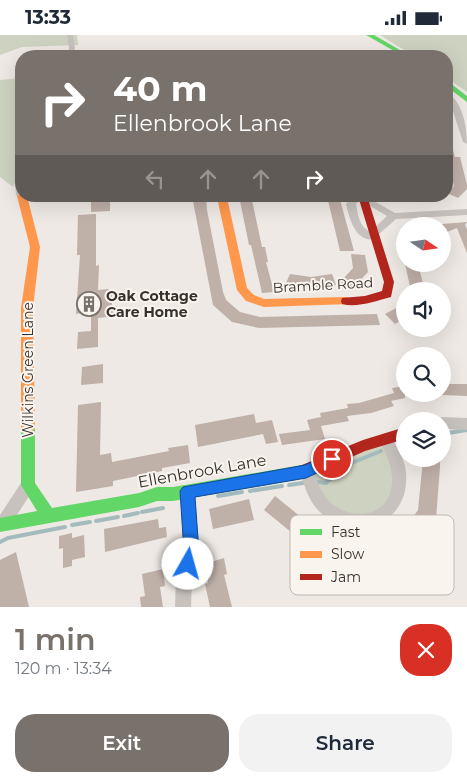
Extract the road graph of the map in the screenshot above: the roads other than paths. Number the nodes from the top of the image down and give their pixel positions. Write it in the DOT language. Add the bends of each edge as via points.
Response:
graph roads {
  1 [pos="70,35"];
  2 [pos="369,35"];
  3 [pos="72,50"];
  4 [pos="396,50"];
  5 [pos="453,88"];
  6 [pos="467,100"];
  7 [pos="453,103"];
  8 [pos="467,142"];
  9 [pos="23,202"];
  10 [pos="223,202"];
  11 [pos="364,202"];
  12 [pos="370,202"];
  13 [pos="467,212"];
  14 [pos="393,216"];
  15 [pos="375,235"];
  16 [pos="451,423"];
  17 [pos="467,424"];
  18 [pos="396,436"];
  19 [pos="386,439"];
  20 [pos="306,471"];
  21 [pos="28,485"];
  22 [pos="188,491"];
  23 [pos="339,515"];
  24 [pos="384,515"];
  25 [pos="48,516"];
  26 [pos="2,524"];
  27 [pos="183,607"];
  1 -- 3 [label="street"];
  2 -- 4 [label="street"];
  5 -- 6 [label="street"];
  7 -- 8 [label="street"];
  9 -- 21 [label="street, Wilkins Green Lane" via="35,247 26,308"];
  10 -- 15 [label="street, Bramble Road" via="242,290 250,298 264,303 365,300 387,294 389,282"];
  11 -- 15 [label="street, Bramble Road"];
  12 -- 14 [label="street"];
  13 -- 14 [label="street"];
  14 -- 15 [label="street"];
  16 -- 17 [label="street"];
  18 -- 19 [label="street, Ellenbrook Lane"];
  19 -- 20 [label="street, Ellenbrook Lane"];
  19 -- 24 [label="street" via="398,466 399,478 398,495"];
  20 -- 22 [label="street, Ellenbrook Lane"];
  20 -- 23 [label="street" via="314,494 331,512"];
  21 -- 25 [label="street"];
  21 -- 26 [label="street"];
  22 -- 25 [label="street, Ellenbrook Lane"];
  22 -- 27 [label="street" via="191,552 184,577"];
  25 -- 26 [label="street, Ellenbrook Lane"];
}
